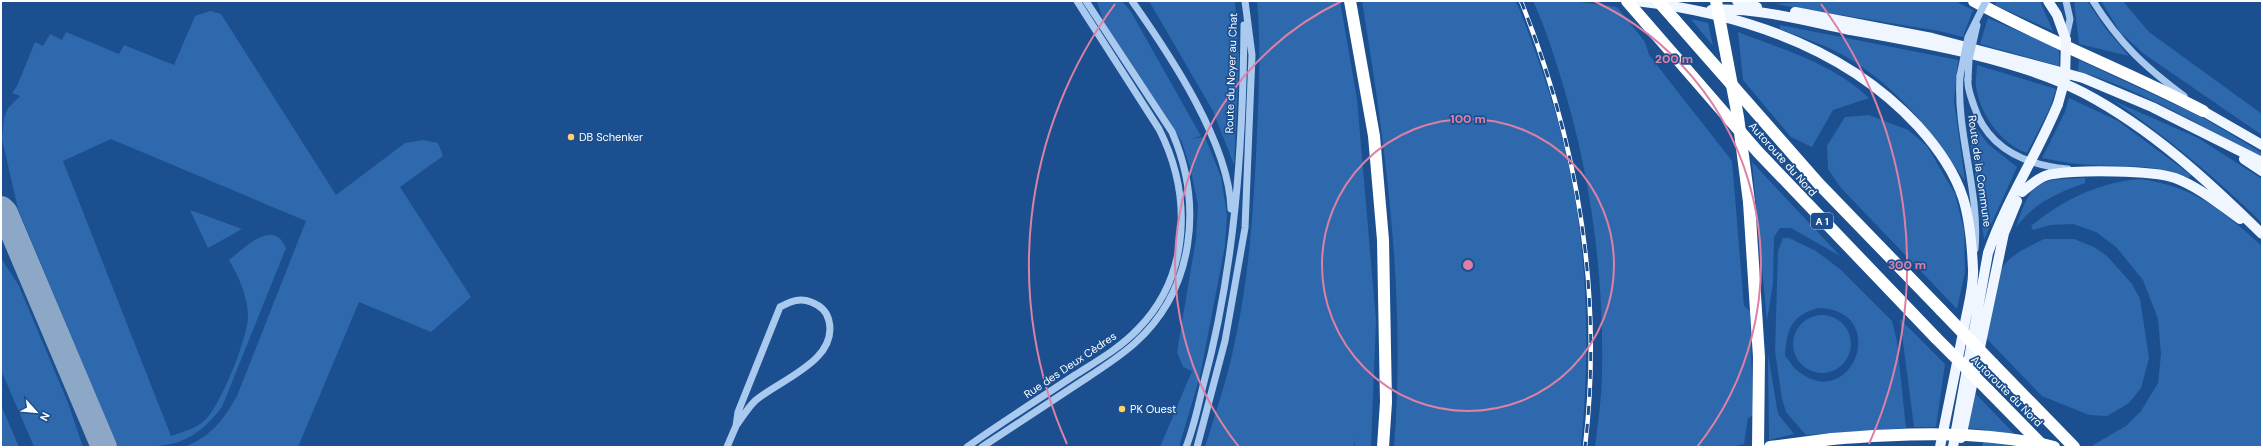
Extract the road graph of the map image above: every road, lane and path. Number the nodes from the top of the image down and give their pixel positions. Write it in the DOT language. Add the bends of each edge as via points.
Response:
graph roads {
  1 [pos="1077,1"];
  2 [pos="1086,1"];
  3 [pos="1132,1"];
  4 [pos="1245,1"];
  5 [pos="1350,1"];
  6 [pos="1627,1"];
  7 [pos="1636,1"];
  8 [pos="1658,1"];
  9 [pos="1716,1"];
  10 [pos="1737,1"];
  11 [pos="1974,1"];
  12 [pos="1986,1"];
  13 [pos="2048,1"];
  14 [pos="2093,1"];
  15 [pos="2067,4"];
  16 [pos="1700,10"];
  17 [pos="1978,17"];
  18 [pos="2066,40"];
  19 [pos="2203,111"];
  20 [pos="2188,125"];
  21 [pos="2262,145"];
  22 [pos="2262,162"];
  23 [pos="2030,163"];
  24 [pos="2262,171"];
  25 [pos="2094,172"];
  26 [pos="2022,178"];
  27 [pos="2022,192"];
  28 [pos="2262,235"];
  29 [pos="1233,241"];
  30 [pos="1974,271"];
  31 [pos="736,426"];
  32 [pos="728,447"];
  33 [pos="967,447"];
  34 [pos="982,447"];
  35 [pos="1186,447"];
  36 [pos="1197,447"];
  37 [pos="1383,447"];
  38 [pos="1758,447"];
  39 [pos="1770,447"];
  40 [pos="1940,447"];
  41 [pos="1953,447"];
  42 [pos="1959,447"];
  43 [pos="2044,447"];
  44 [pos="2054,447"];
  45 [pos="2074,447"];
  1 -- 33 [label="street, Rue des Deux Cèdres" via="1169,148 1177,170 1181,193 1182,222 1179,246 1167,286 1139,328 1110,353"];
  2 -- 34 [label="street, Rue des Deux Cèdres" via="1172,132 1178,147 1185,167 1190,200 1190,237 1185,259 1174,289 1162,310 1135,343 1106,366"];
  3 -- 29 [label="street" via="1158,38 1198,107 1222,159 1231,196"];
  4 -- 29 [label="street, Route du Noyer au Chat"];
  4 -- 36 [label="street, Route du Noyer au Chat" via="1252,55 1244,228 1225,341"];
  5 -- 37 [label="highway" via="1374,136 1383,240 1386,402"];
  6 -- 43 [label="highway, Autoroute du Nord / A 1, bridge" via="1758,152"];
  7 -- 16 [label="main road"];
  8 -- 45 [label="highway, Autoroute du Nord / A 1, bridge" via="1819,184"];
  9 -- 38 [label="highway, bridge" via="1738,117 1749,202 1758,338"];
  10 -- 20 [label="main road" via="1871,25 1979,49 2083,78"];
  11 -- 19 [label="highway" via="2025,28 2145,81"];
  12 -- 17 [label="street, bridge"];
  13 -- 18 [label="main road" via="2057,15"];
  14 -- 19 [label="street" via="2112,31 2147,68"];
  15 -- 18 [label="street" via="2070,19"];
  16 -- 28 [label="main road" via="1727,9 1799,19 1910,41 1991,60 2052,80 2084,93 2149,134 2210,183"];
  16 -- 30 [label="main road" via="1744,22 1819,52 1872,84 1905,112 1934,145 1956,182 1967,214"];
  17 -- 23 [label="street, bridge" via="1969,60 1968,79 1976,114 1991,138 2002,148"];
  17 -- 30 [label="street, Route de la Commune, bridge" via="1968,37 1960,76 1959,98 1973,199 1976,235"];
  18 -- 23 [label="main road, bridge" via="2065,80 2058,104"];
  19 -- 21 [label="main road"];
  20 -- 22 [label="main road"];
  20 -- 24 [label="main road"];
  23 -- 25 [label="street"];
  23 -- 26 [label="main road"];
  25 -- 27 [label="main road" via="2052,174 2036,180"];
  25 -- 28 [label="main road" via="2159,174 2175,178 2203,192"];
  26 -- 27 [label="main road"];
  26 -- 41 [label="main road" via="1998,224 1988,253"];
  27 -- 42 [label="main road" via="2004,233"];
  29 -- 35 [label="street, Route du Noyer au Chat" via="1213,348"];
  30 -- 40 [label="main road, Route de la Commune"];
  31 -- 31 [label="street" via="756,401 817,358 827,346 831,332 828,317 819,305 805,300 791,301 780,308 738,412"];
  31 -- 32 [label="street"];
  39 -- 44 [label="highway, bridge" via="1888,434 1948,434"];
}
